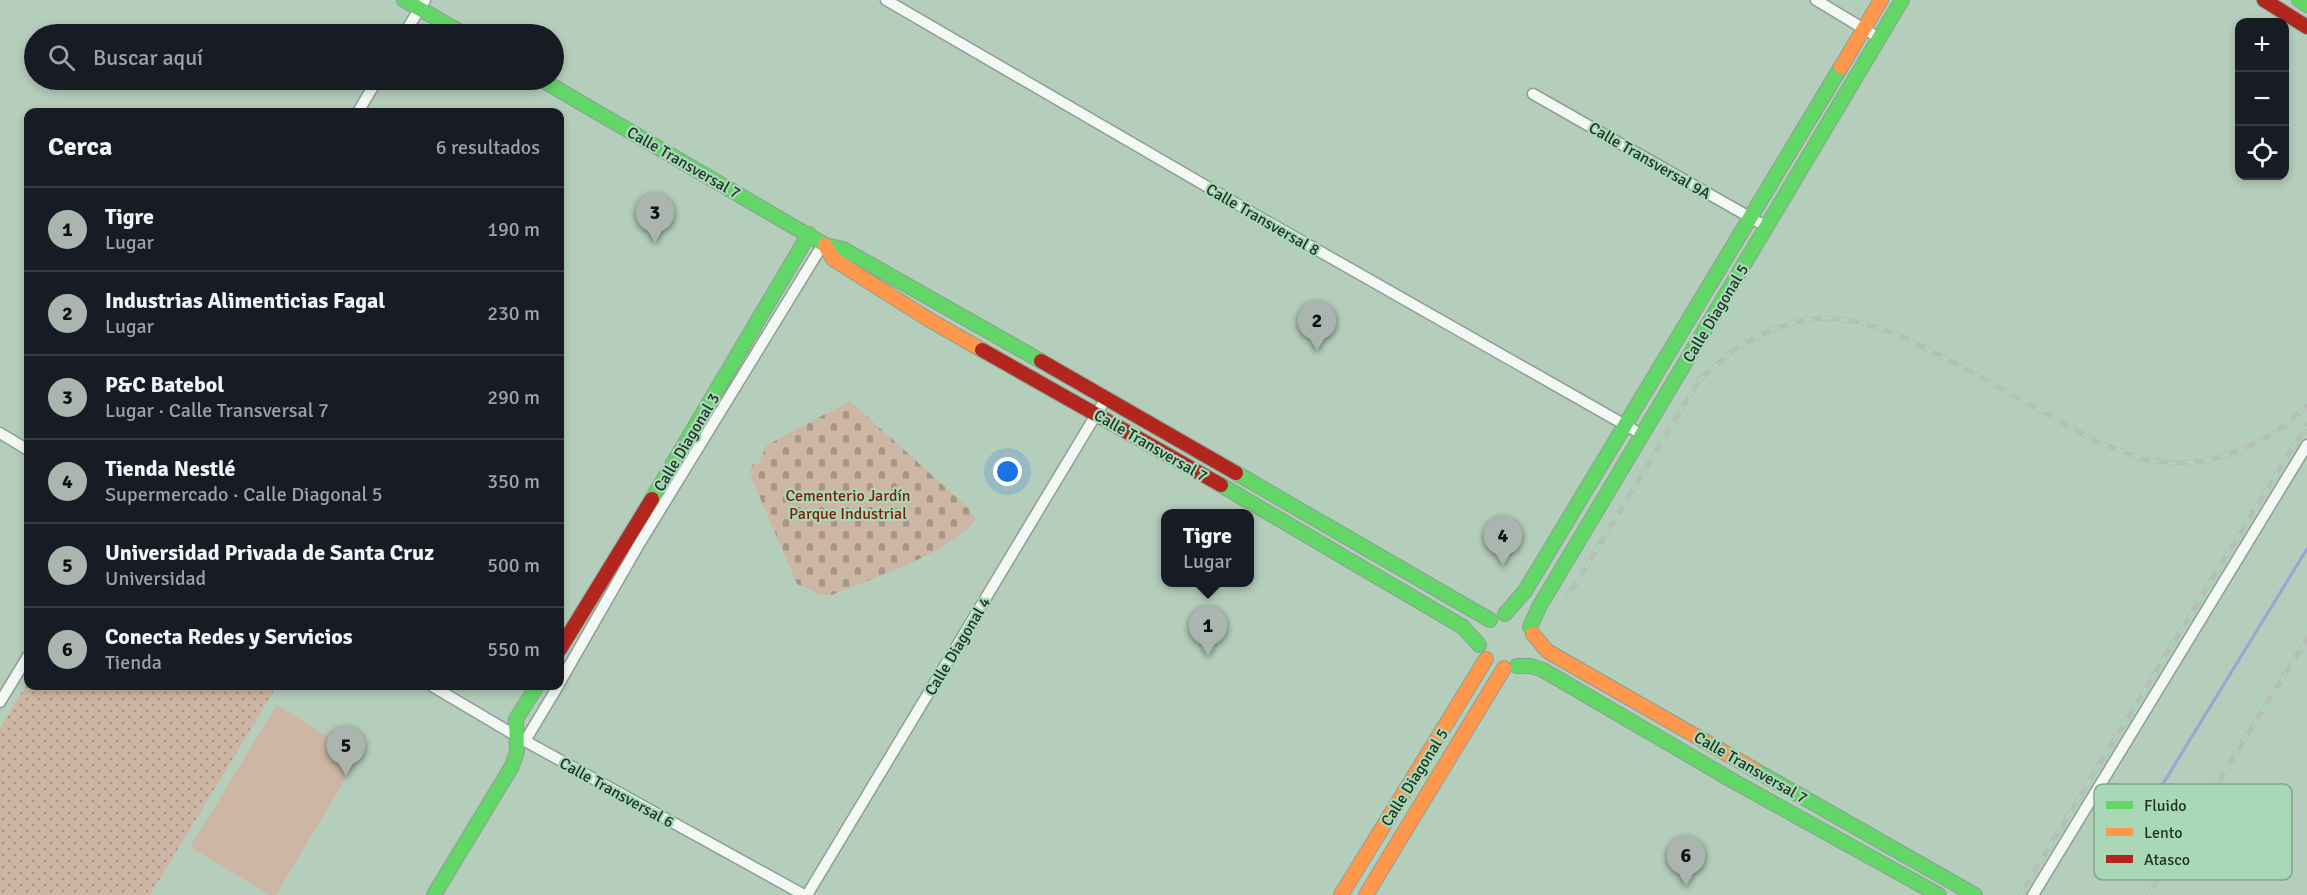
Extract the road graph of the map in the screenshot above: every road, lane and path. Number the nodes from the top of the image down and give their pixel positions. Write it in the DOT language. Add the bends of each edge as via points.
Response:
graph roads {
  1 [pos="404,0"];
  2 [pos="886,0"];
  3 [pos="1816,0"];
  4 [pos="1881,0"];
  5 [pos="1902,0"];
  6 [pos="2264,0"];
  7 [pos="2299,0"];
  8 [pos="422,4"];
  9 [pos="2307,5"];
  10 [pos="410,24"];
  11 [pos="450,24"];
  12 [pos="2307,27"];
  13 [pos="1863,29"];
  14 [pos="1879,38"];
  15 [pos="371,90"];
  16 [pos="559,90"];
  17 [pos="1533,94"];
  18 [pos="360,108"];
  19 [pos="1751,218"];
  20 [pos="1767,227"];
  21 [pos="809,234"];
  22 [pos="824,244"];
  23 [pos="1106,398"];
  24 [pos="1097,414"];
  25 [pos="1626,425"];
  26 [pos="0,433"];
  27 [pos="1641,434"];
  28 [pos="2307,445"];
  29 [pos="24,448"];
  30 [pos="1364,548"];
  31 [pos="1355,563"];
  32 [pos="1505,614"];
  33 [pos="1490,620"];
  34 [pos="1531,630"];
  35 [pos="564,642"];
  36 [pos="1479,645"];
  37 [pos="1486,659"];
  38 [pos="24,663"];
  39 [pos="1511,667"];
  40 [pos="564,675"];
  41 [pos="439,690"];
  42 [pos="534,690"];
  43 [pos="555,690"];
  44 [pos="0,702"];
  45 [pos="1654,711"];
  46 [pos="1644,728"];
  47 [pos="522,739"];
  48 [pos="2102,784"];
  49 [pos="2094,796"];
  50 [pos="1814,802"];
  51 [pos="1803,819"];
  52 [pos="1940,875"];
  53 [pos="1936,893"];
  54 [pos="434,895"];
  55 [pos="805,895"];
  56 [pos="1341,895"];
  57 [pos="1366,895"];
  58 [pos="1975,895"];
  59 [pos="2033,895"];
  1 -- 8 [label="street"];
  2 -- 25 [label="street, Calle Transversal 8"];
  3 -- 13 [label="street"];
  4 -- 13 [label="street, Calle Diagonal 5"];
  5 -- 14 [label="street, Calle Diagonal 5"];
  6 -- 12 [label="street"];
  7 -- 9 [label="street"];
  8 -- 10 [label="street"];
  8 -- 11 [label="street"];
  13 -- 14 [label="street"];
  13 -- 19 [label="street, Calle Diagonal 5"];
  14 -- 20 [label="street, Calle Diagonal 5"];
  15 -- 18 [label="street"];
  16 -- 21 [label="street, Calle Transversal 7"];
  17 -- 19 [label="street, Calle Transversal 9A"];
  19 -- 20 [label="street, Calle Transversal 9A"];
  19 -- 25 [label="street, Calle Diagonal 5"];
  20 -- 27 [label="street, Calle Diagonal 5"];
  21 -- 22 [label="street, Calle Transversal 7"];
  21 -- 35 [label="street, Calle Diagonal 3"];
  22 -- 23 [label="street, Calle Transversal 7" via="843,249"];
  22 -- 24 [label="street, Calle Transversal 7" via="833,260 928,319"];
  22 -- 40 [label="street" via="638,546"];
  23 -- 24 [label="street, Calle Diagonal 4"];
  23 -- 30 [label="street, Calle Transversal 7"];
  24 -- 31 [label="street, Calle Transversal 7"];
  24 -- 55 [label="street, Calle Diagonal 4"];
  25 -- 27 [label="street, Calle Transversal 8"];
  25 -- 32 [label="street, Calle Diagonal 5" via="1526,591"];
  26 -- 29 [label="street"];
  27 -- 34 [label="street, Calle Diagonal 5" via="1539,608"];
  28 -- 48 [label="street"];
  30 -- 31 [label="street"];
  30 -- 33 [label="street, Calle Transversal 7"];
  31 -- 36 [label="street, Calle Transversal 7" via="1464,627"];
  32 -- 33 [label="street"];
  32 -- 34 [label="street" via="1519,617"];
  33 -- 36 [label="street" via="1481,631"];
  34 -- 39 [label="street" via="1529,656"];
  34 -- 45 [label="street, Calle Transversal 7" via="1557,657"];
  36 -- 37 [label="street"];
  37 -- 39 [label="street"];
  37 -- 56 [label="street, Calle Diagonal 5"];
  38 -- 44 [label="street"];
  39 -- 46 [label="street, Calle Transversal 7" via="1543,670"];
  39 -- 57 [label="street, Calle Diagonal 5"];
  41 -- 47 [label="street, Calle Transversal 6"];
  42 -- 47 [label="street" via="516,719"];
  43 -- 47 [label="street"];
  45 -- 46 [label="street"];
  45 -- 50 [label="street, Calle Transversal 7"];
  46 -- 51 [label="street, Calle Transversal 7"];
  47 -- 54 [label="street" via="512,766"];
  47 -- 55 [label="street, Calle Transversal 6"];
  49 -- 59 [label="street"];
  50 -- 51 [label="street"];
  50 -- 52 [label="street, Calle Transversal 7"];
  51 -- 53 [label="street, Calle Transversal 7"];
  52 -- 53 [label="street"];
  52 -- 58 [label="street, Calle Transversal 7"];
}
